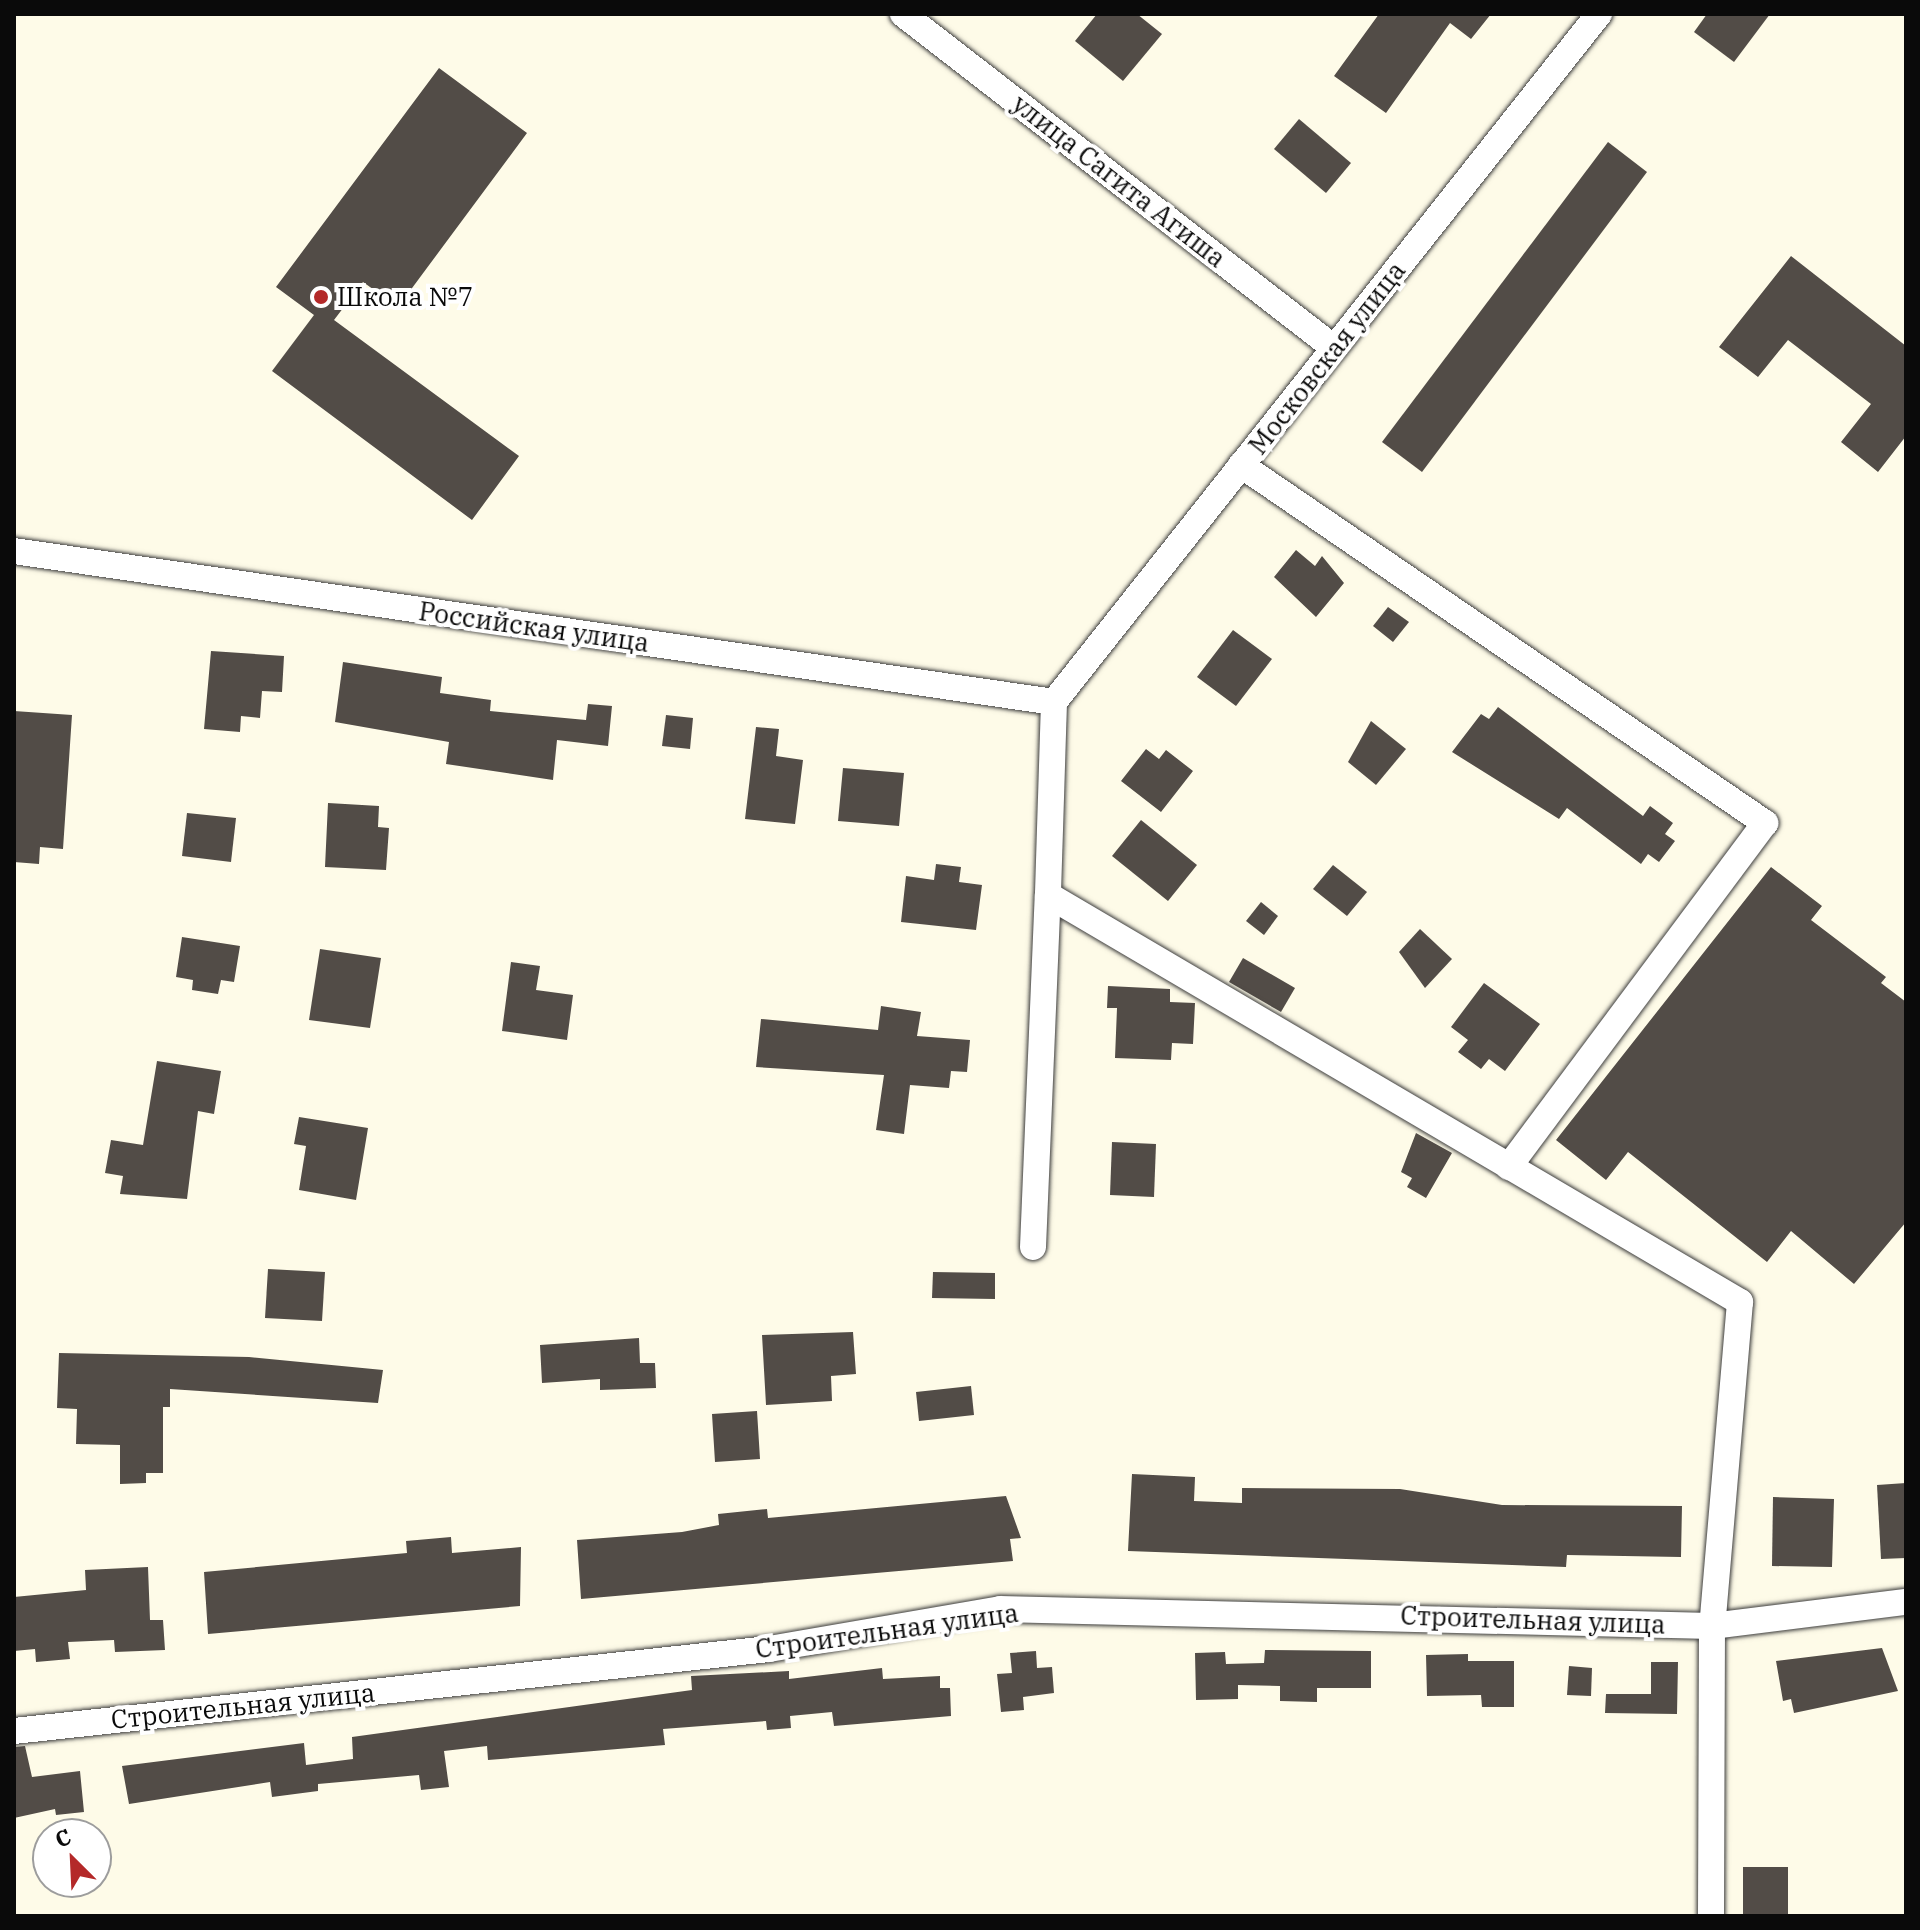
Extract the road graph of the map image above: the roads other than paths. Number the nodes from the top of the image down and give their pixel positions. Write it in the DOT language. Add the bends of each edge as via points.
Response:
graph roads {
  1 [pos="903,14"];
  2 [pos="1599,14"];
  3 [pos="1334,348"];
  4 [pos="1241,465"];
  5 [pos="14,551"];
  6 [pos="1054,702"];
  7 [pos="1048,895"];
  8 [pos="1509,1167"];
  9 [pos="1033,1247"];
  10 [pos="1906,1602"];
  11 [pos="1712,1626"];
  12 [pos="14,1731"];
  13 [pos="1711,1916"];
  1 -- 3 [label="street, улица Сагита Агиша"];
  2 -- 3 [label="street, Московская улица"];
  3 -- 4 [label="street, Московская улица"];
  4 -- 6 [label="street, Московская улица"];
  4 -- 8 [label="street" via="1765,823"];
  5 -- 6 [label="street, Российская улица"];
  6 -- 7 [label="street"];
  7 -- 8 [label="street"];
  7 -- 9 [label="street"];
  8 -- 11 [label="street" via="1740,1302"];
  10 -- 11 [label="street, Строительная улица"];
  11 -- 12 [label="street, Строительная улица" via="1000,1609 769,1649"];
  11 -- 13 [label="street"];
}
